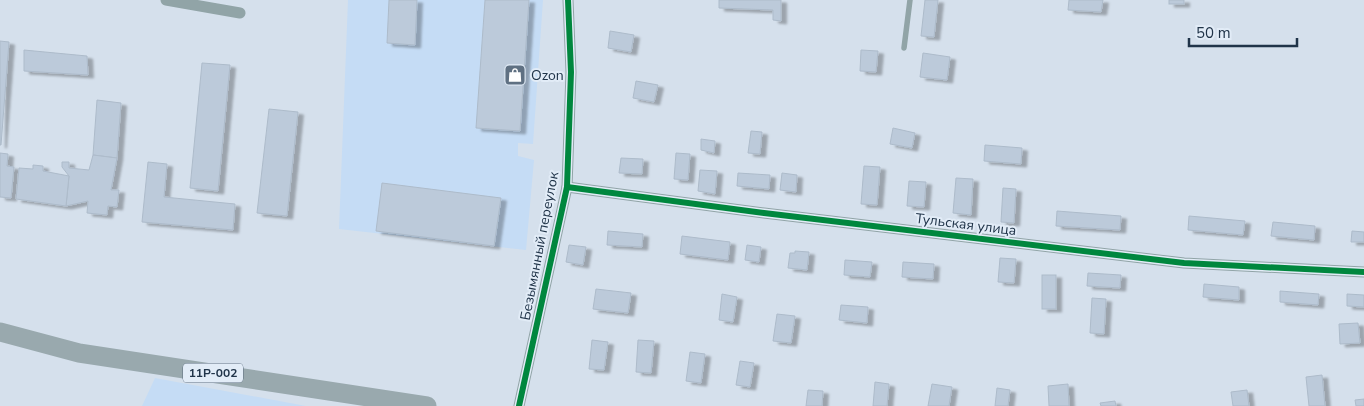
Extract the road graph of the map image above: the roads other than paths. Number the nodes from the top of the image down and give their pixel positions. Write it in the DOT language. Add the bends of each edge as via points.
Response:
graph roads {
  1 [pos="166,0"];
  2 [pos="568,0"];
  3 [pos="910,0"];
  4 [pos="240,13"];
  5 [pos="904,48"];
  6 [pos="567,187"];
  7 [pos="1364,272"];
  8 [pos="0,332"];
  9 [pos="427,406"];
  10 [pos="519,406"];
  1 -- 4 [label="street"];
  2 -- 6 [label="street, Безымянный переулок" via="571,72"];
  3 -- 5 [label="lane"];
  6 -- 7 [label="street, Тульская улица" via="1184,262"];
  6 -- 10 [label="street, Безымянный переулок"];
  8 -- 9 [label="main road, 11Р-002" via="79,353"];
}
